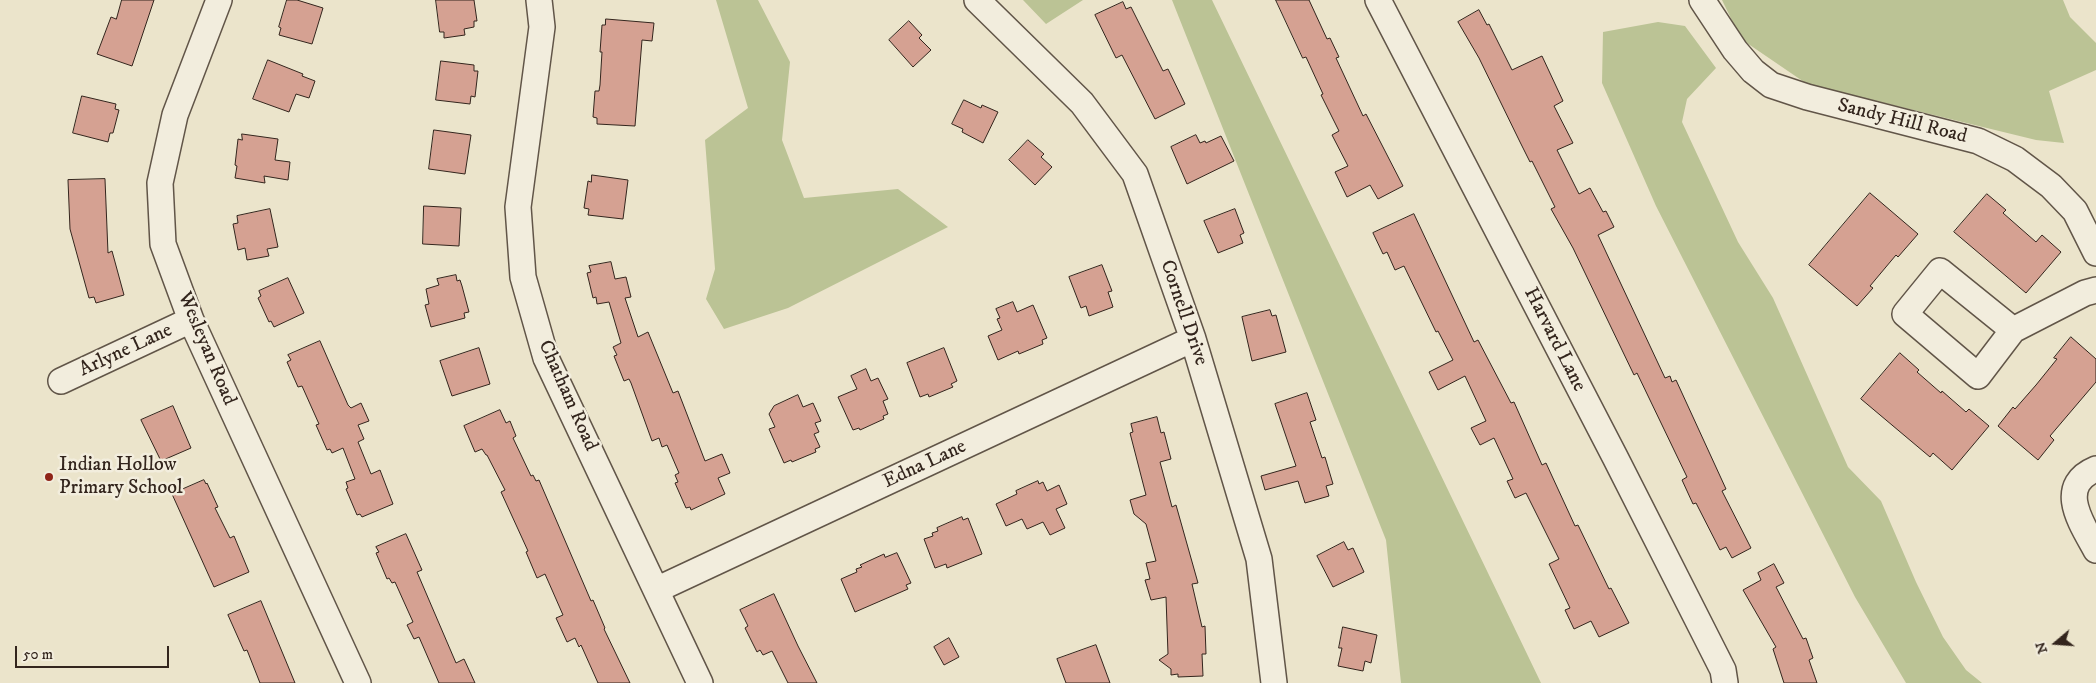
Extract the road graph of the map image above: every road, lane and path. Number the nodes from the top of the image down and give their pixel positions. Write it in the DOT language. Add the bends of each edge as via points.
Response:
graph roads {
  1 [pos="219,0"];
  2 [pos="539,0"];
  3 [pos="976,0"];
  4 [pos="1378,0"];
  5 [pos="1702,0"];
  6 [pos="2096,253"];
  7 [pos="2096,290"];
  8 [pos="191,320"];
  9 [pos="2013,330"];
  10 [pos="1193,339"];
  11 [pos="61,381"];
  12 [pos="2096,469"];
  13 [pos="2096,550"];
  14 [pos="656,590"];
  15 [pos="358,683"];
  16 [pos="700,683"];
  17 [pos="1274,683"];
  18 [pos="1725,683"];
  1 -- 8 [label="street, Wesleyan Road" via="175,115 160,183 163,244"];
  2 -- 14 [label="street, Chatham Road" via="542,27 518,207 523,277 546,358"];
  3 -- 10 [label="street, Cornell Drive" via="1082,103 1135,174"];
  4 -- 18 [label="street, Harvard Lane" via="1615,457 1723,670"];
  5 -- 6 [label="street, Sandy Hill Road" via="1735,50 1753,71 1771,84 1807,97 1978,141 2015,159 2051,186 2075,211"];
  7 -- 9 [label="street"];
  8 -- 11 [label="street, Arlyne Lane"];
  8 -- 15 [label="street, Wesleyan Road"];
  10 -- 14 [label="street, Edna Lane"];
  10 -- 17 [label="street, Cornell Drive" via="1259,559"];
  12 -- 13 [label="street" via="2084,474 2074,495 2075,508"];
  14 -- 16 [label="street, Chatham Road"];
}
